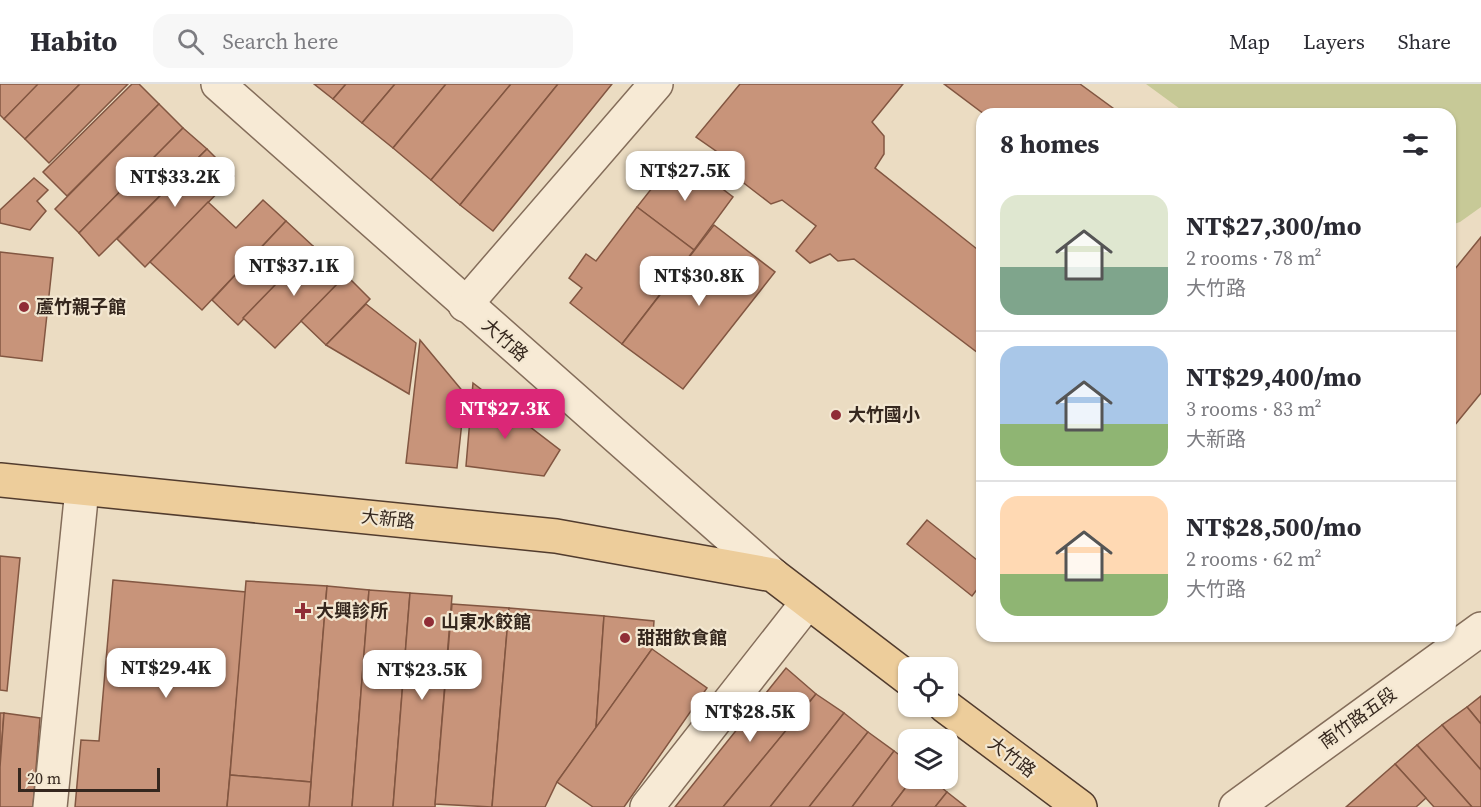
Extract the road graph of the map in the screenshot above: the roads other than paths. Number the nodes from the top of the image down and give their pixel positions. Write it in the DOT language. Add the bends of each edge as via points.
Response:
graph roads {
  1 [pos="218,84"];
  2 [pos="656,84"];
  3 [pos="465,305"];
  4 [pos="0,480"];
  5 [pos="82,489"];
  6 [pos="773,575"];
  7 [pos="807,603"];
  8 [pos="1481,629"];
  9 [pos="898,671"];
  10 [pos="958,716"];
  11 [pos="50,807"];
  12 [pos="647,807"];
  13 [pos="1080,807"];
  14 [pos="1236,807"];
  1 -- 3 [label="street, 大竹路"];
  2 -- 3 [label="street"];
  3 -- 6 [label="street, 大竹路"];
  4 -- 5 [label="main road, 大新路"];
  5 -- 6 [label="main road, 大新路" via="556,536"];
  5 -- 11 [label="street"];
  6 -- 7 [label="main road, 大竹路"];
  7 -- 9 [label="main road, 大竹路"];
  7 -- 12 [label="street"];
  8 -- 14 [label="street, 南竹路五段"];
  10 -- 13 [label="main road, 大竹路"];
}
